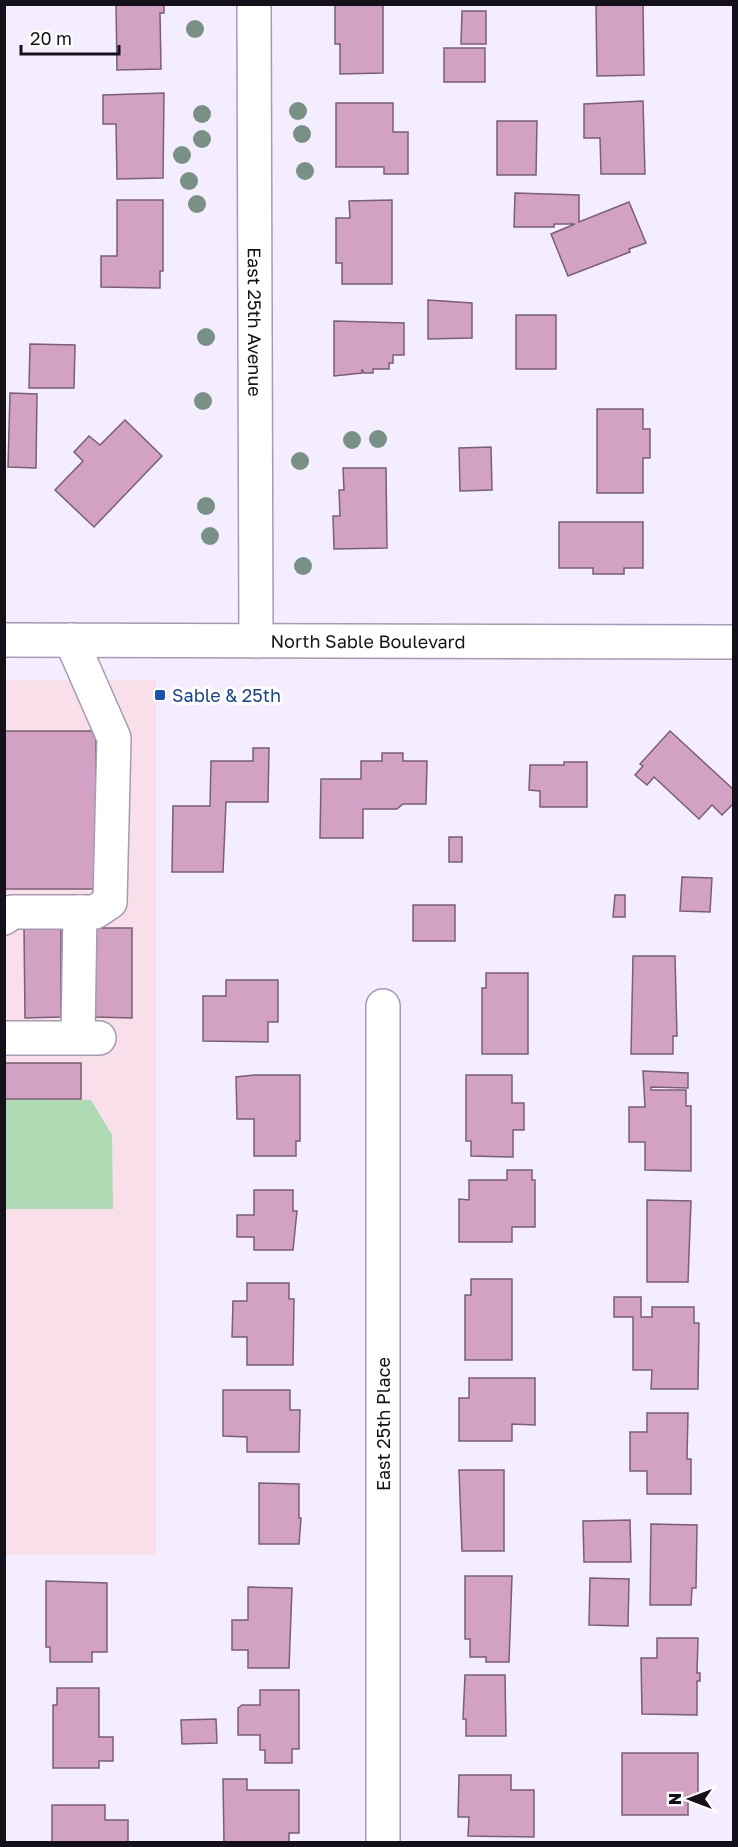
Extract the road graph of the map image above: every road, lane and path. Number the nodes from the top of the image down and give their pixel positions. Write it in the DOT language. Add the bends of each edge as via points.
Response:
graph roads {
  1 [pos="254,4"];
  2 [pos="4,640"];
  3 [pos="71,640"];
  4 [pos="256,641"];
  5 [pos="734,642"];
  6 [pos="81,912"];
  7 [pos="4,918"];
  8 [pos="383,1006"];
  9 [pos="4,1038"];
  10 [pos="383,1842"];
  1 -- 4 [label="street, East 25th Avenue"];
  2 -- 3 [label="street, North Sable Boulevard"];
  3 -- 4 [label="street, North Sable Boulevard"];
  3 -- 6 [label="street" via="114,738 110,902 95,912"];
  4 -- 5 [label="street, North Sable Boulevard"];
  6 -- 7 [label="street" via="12,912"];
  6 -- 9 [label="street" via="89,1037"];
  8 -- 10 [label="street, East 25th Place"];
}
